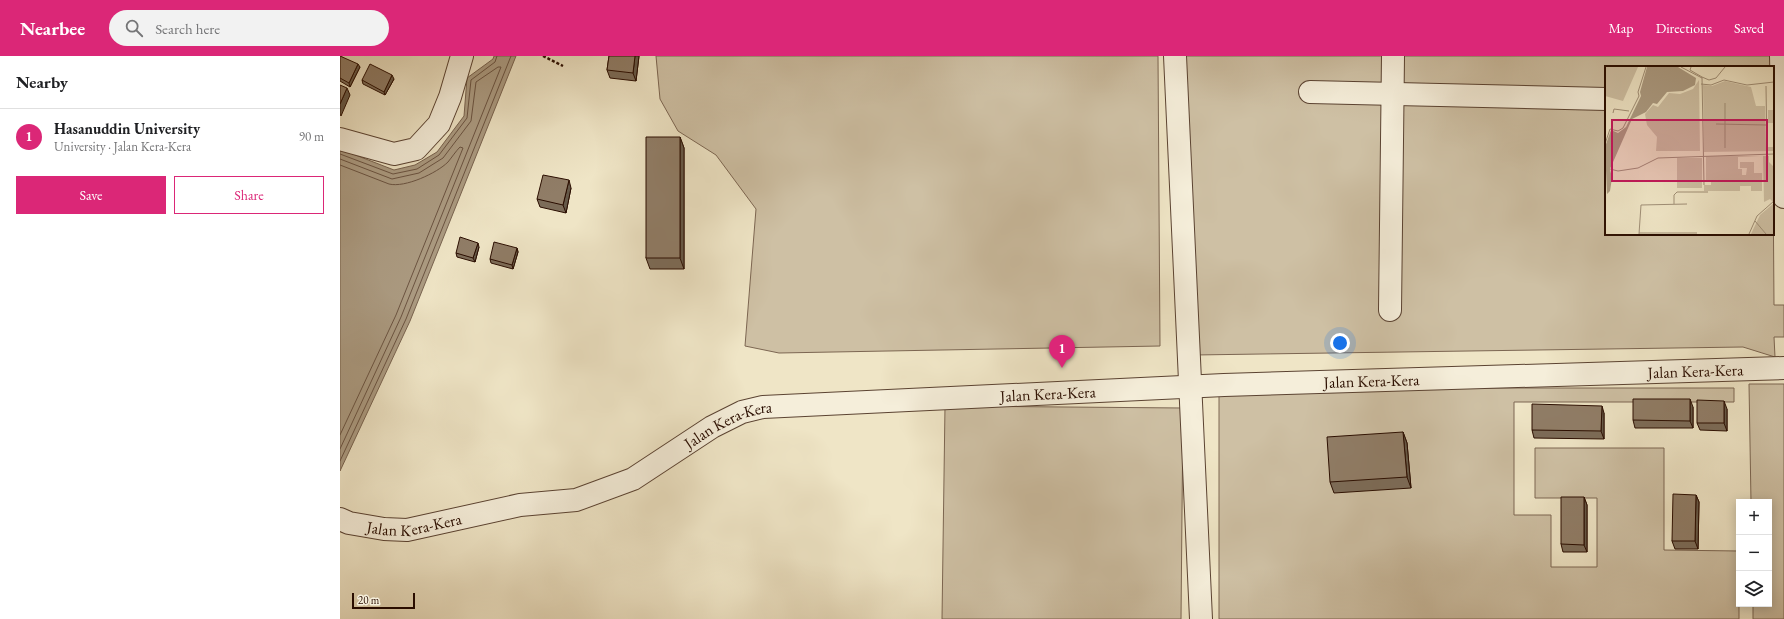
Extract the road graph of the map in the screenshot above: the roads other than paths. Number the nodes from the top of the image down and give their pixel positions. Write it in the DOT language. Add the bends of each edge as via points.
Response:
graph roads {
  1 [pos="462,56"];
  2 [pos="1174,56"];
  3 [pos="1393,56"];
  4 [pos="1781,56"];
  5 [pos="1310,92"];
  6 [pos="1393,94"];
  7 [pos="1605,99"];
  8 [pos="1777,103"];
  9 [pos="340,139"];
  10 [pos="1784,197"];
  11 [pos="1390,310"];
  12 [pos="1784,368"];
  13 [pos="1188,387"];
  14 [pos="340,519"];
  15 [pos="1200,619"];
  1 -- 9 [label="street" via="439,124 416,149 394,154"];
  2 -- 13 [label="street"];
  3 -- 6 [label="street"];
  4 -- 8 [label="street"];
  5 -- 6 [label="street"];
  6 -- 7 [label="street"];
  6 -- 11 [label="street"];
  8 -- 10 [label="street"];
  12 -- 13 [label="street, Jalan Kera-Kera"];
  13 -- 14 [label="street, Jalan Kera-Kera" via="763,407 742,412 712,427 633,480 576,500 520,505 407,530 390,530"];
  13 -- 15 [label="street"];
}
